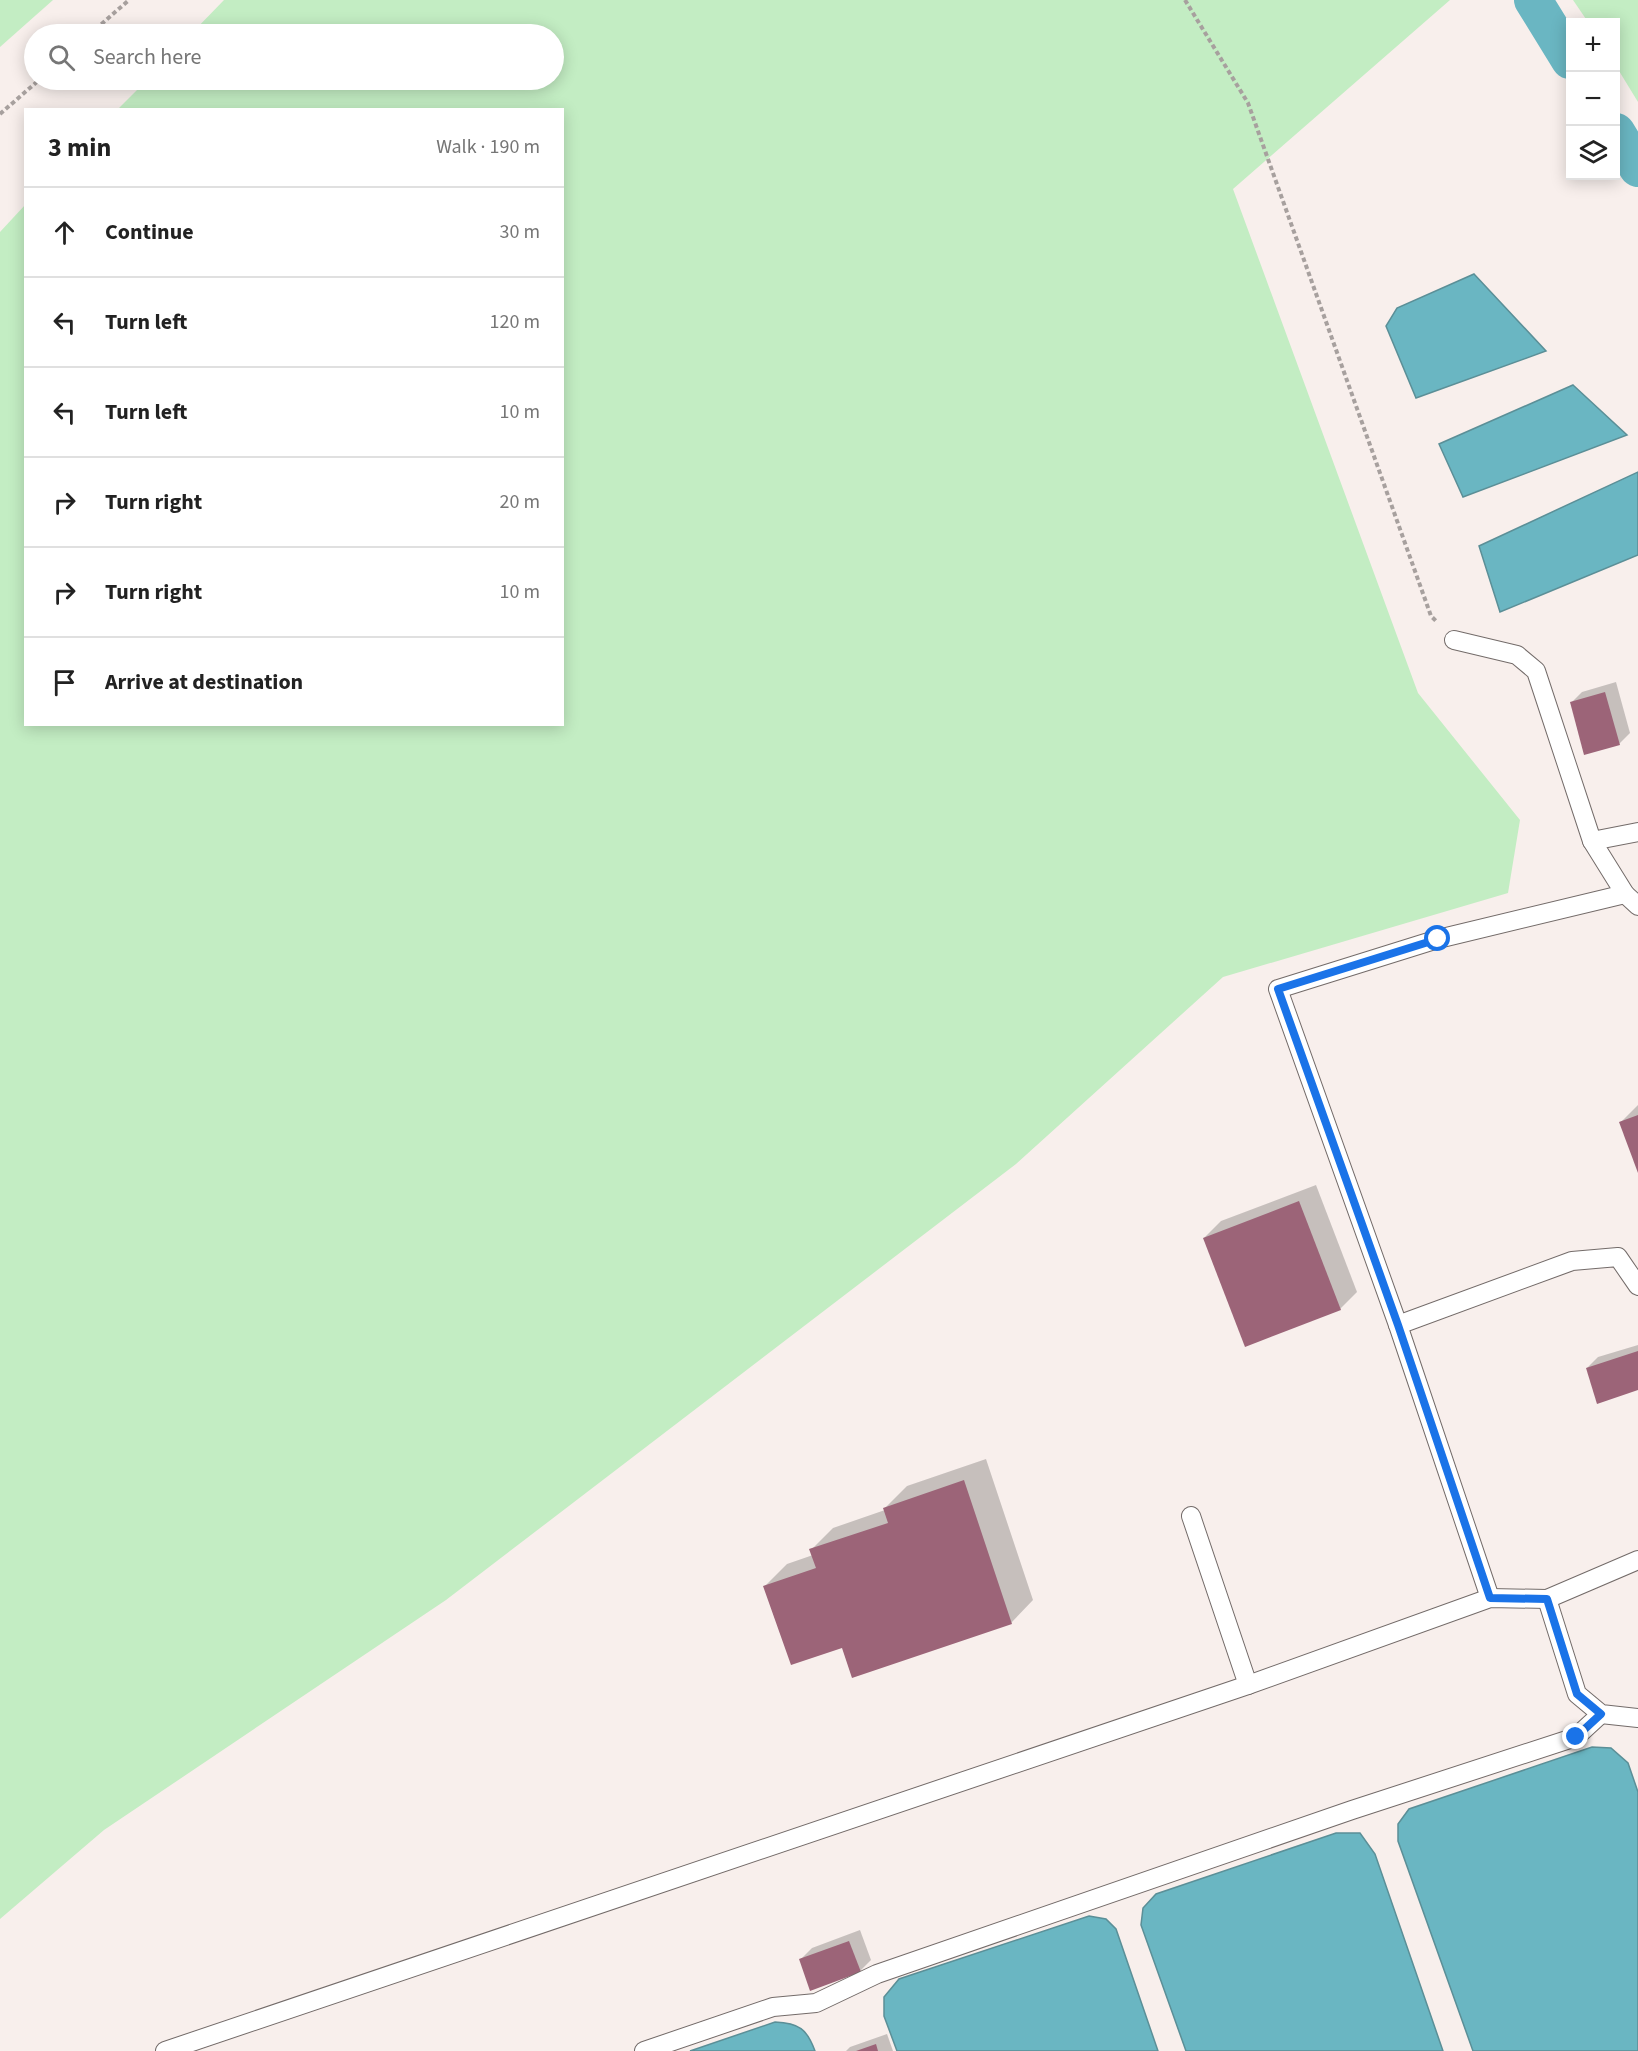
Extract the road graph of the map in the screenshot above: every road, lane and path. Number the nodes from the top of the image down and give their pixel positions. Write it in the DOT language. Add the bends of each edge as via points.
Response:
graph roads {
  1 [pos="129,0"];
  2 [pos="1185,0"];
  3 [pos="101,24"];
  4 [pos="28,90"];
  5 [pos="0,114"];
  6 [pos="1454,640"];
  7 [pos="1638,832"];
  8 [pos="1592,841"];
  9 [pos="1632,900"];
  10 [pos="1638,1286"];
  11 [pos="1398,1325"];
  12 [pos="1191,1516"];
  13 [pos="1638,1560"];
  14 [pos="1490,1598"];
  15 [pos="1547,1599"];
  16 [pos="1248,1684"];
  17 [pos="1601,1714"];
  18 [pos="1638,1718"];
  19 [pos="165,2051"];
  20 [pos="644,2051"];
  1 -- 3 [label="path"];
  2 -- 6 [label="path" via="1248,104 1431,616"];
  4 -- 5 [label="path"];
  6 -- 8 [label="lane" via="1517,655 1536,670"];
  7 -- 8 [label="lane"];
  8 -- 9 [label="lane"];
  9 -- 11 [label="lane" via="1438,939 1278,989"];
  10 -- 11 [label="lane" via="1618,1257 1572,1261"];
  11 -- 14 [label="lane"];
  12 -- 16 [label="lane"];
  13 -- 15 [label="lane"];
  14 -- 15 [label="lane"];
  14 -- 16 [label="lane"];
  15 -- 17 [label="lane" via="1577,1694"];
  16 -- 19 [label="lane"];
  17 -- 18 [label="lane"];
  17 -- 20 [label="lane" via="1576,1737 877,1974 816,2003 773,2007"];
}
